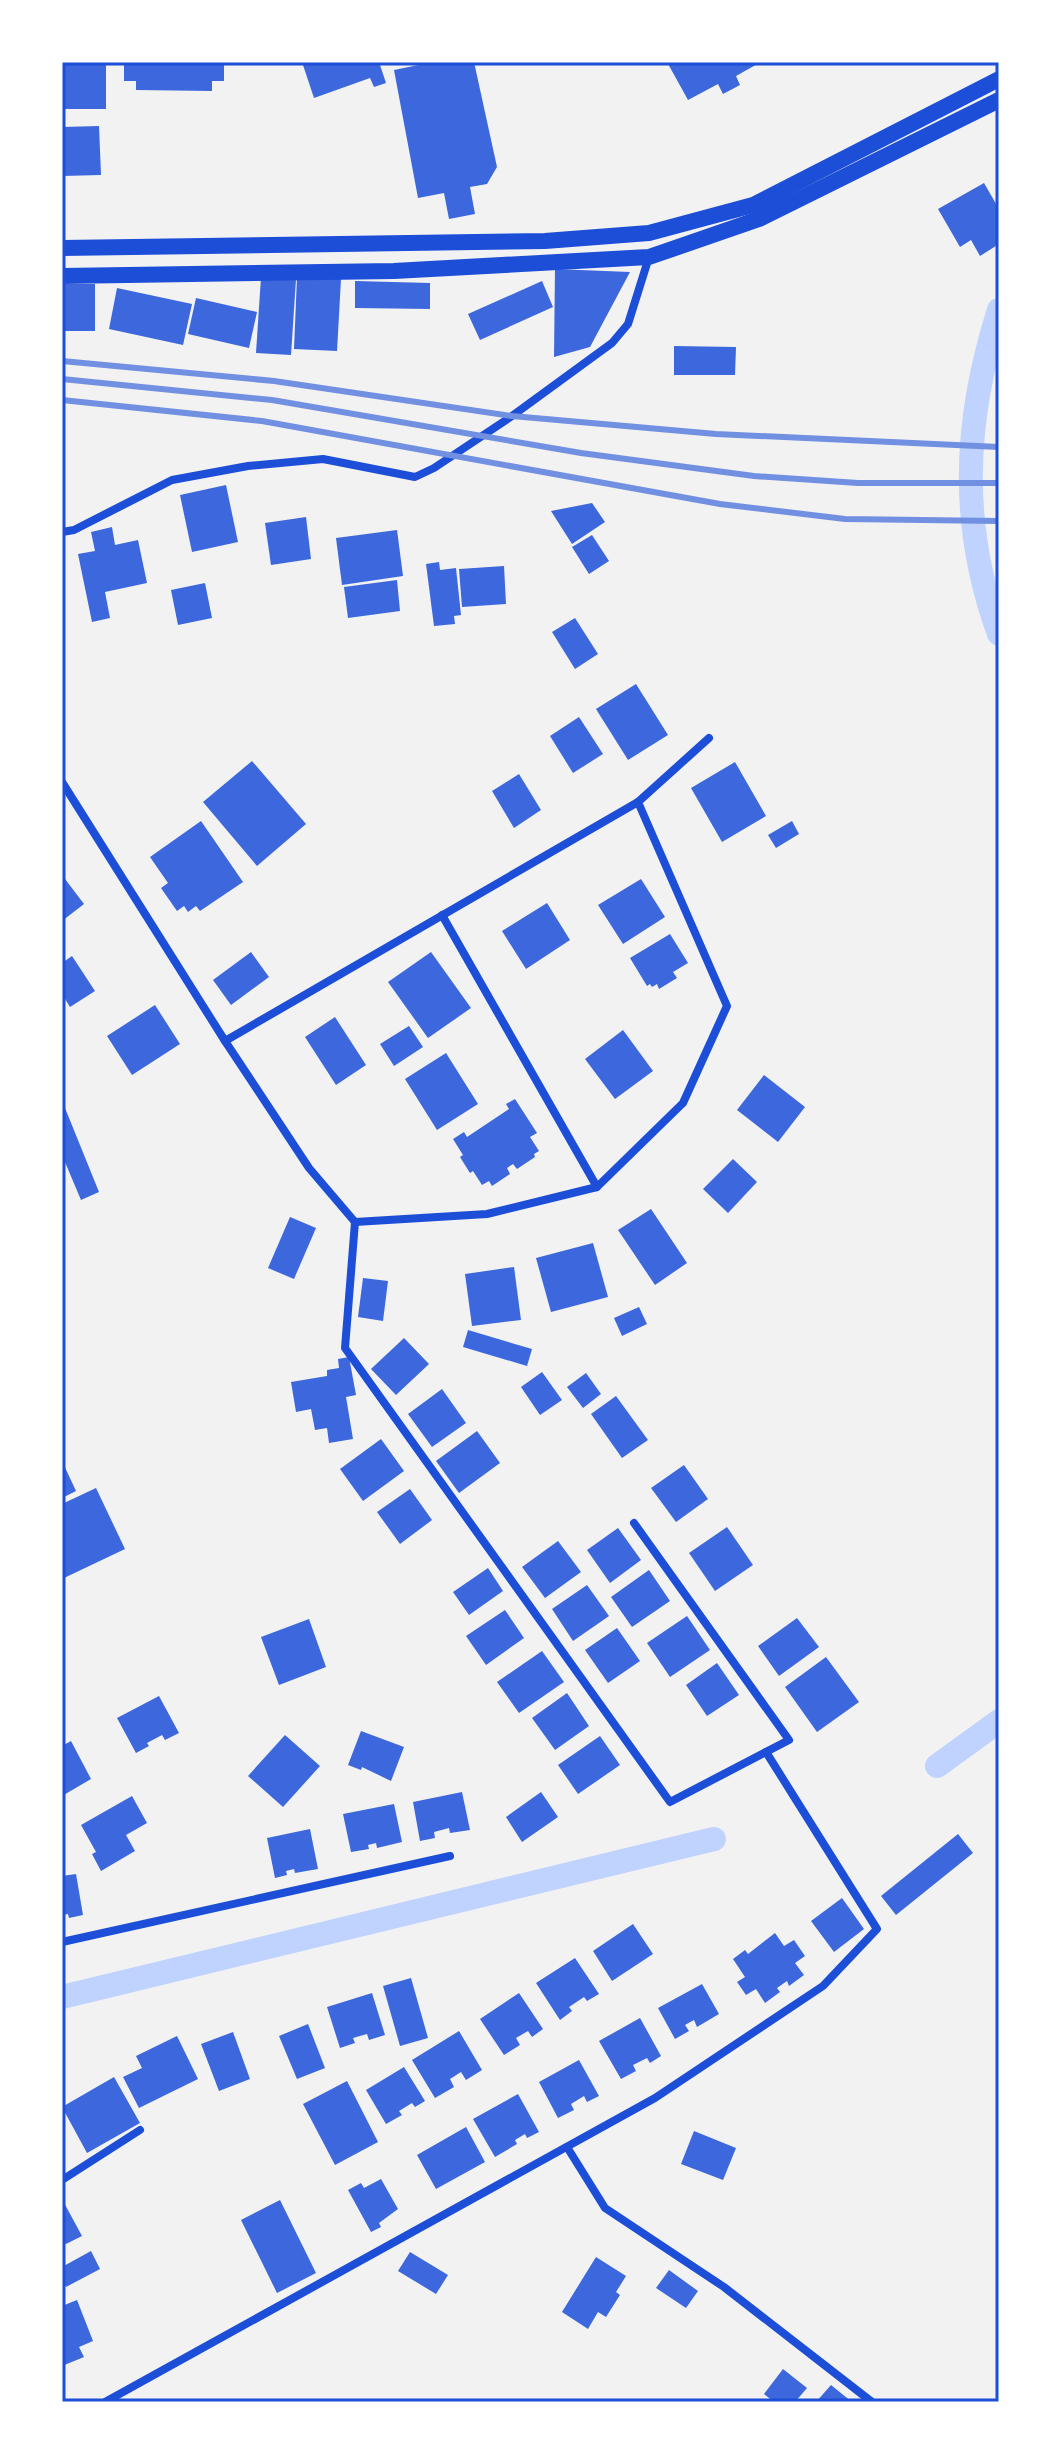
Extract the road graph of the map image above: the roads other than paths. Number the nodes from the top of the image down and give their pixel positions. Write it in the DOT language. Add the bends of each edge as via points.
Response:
graph roads {
  1 [pos="999,79"];
  2 [pos="999,100"];
  3 [pos="62,248"];
  4 [pos="649,257"];
  5 [pos="62,276"];
  6 [pos="62,532"];
  7 [pos="709,738"];
  8 [pos="62,782"];
  9 [pos="638,802"];
  10 [pos="442,915"];
  11 [pos="225,1041"];
  12 [pos="597,1187"];
  13 [pos="355,1222"];
  14 [pos="634,1523"];
  15 [pos="766,1752"];
  16 [pos="450,1856"];
  17 [pos="62,1942"];
  18 [pos="140,2130"];
  19 [pos="567,2147"];
  20 [pos="62,2180"];
  21 [pos="105,2402"];
  22 [pos="872,2402"];
  1 -- 3 [label="highway" via="753,205 649,233 530,241"];
  2 -- 4 [label="highway" via="759,219"];
  4 -- 5 [label="highway" via="394,271"];
  4 -- 6 [label="street" via="628,324 612,343 512,416 415,477 323,459 248,466 172,480"];
  7 -- 9 [label="street"];
  8 -- 11 [label="street"];
  9 -- 10 [label="street"];
  9 -- 12 [label="street" via="727,1006 683,1103"];
  10 -- 11 [label="street"];
  10 -- 12 [label="street"];
  11 -- 13 [label="street" via="309,1168"];
  12 -- 13 [label="street" via="487,1214"];
  13 -- 15 [label="street" via="345,1348 670,1802"];
  14 -- 15 [label="street" via="789,1740"];
  15 -- 19 [label="street" via="877,1929 823,1986 655,2098"];
  16 -- 17 [label="street"];
  18 -- 20 [label="street"];
  19 -- 21 [label="street"];
  19 -- 22 [label="street" via="605,2208 724,2287"];
}
